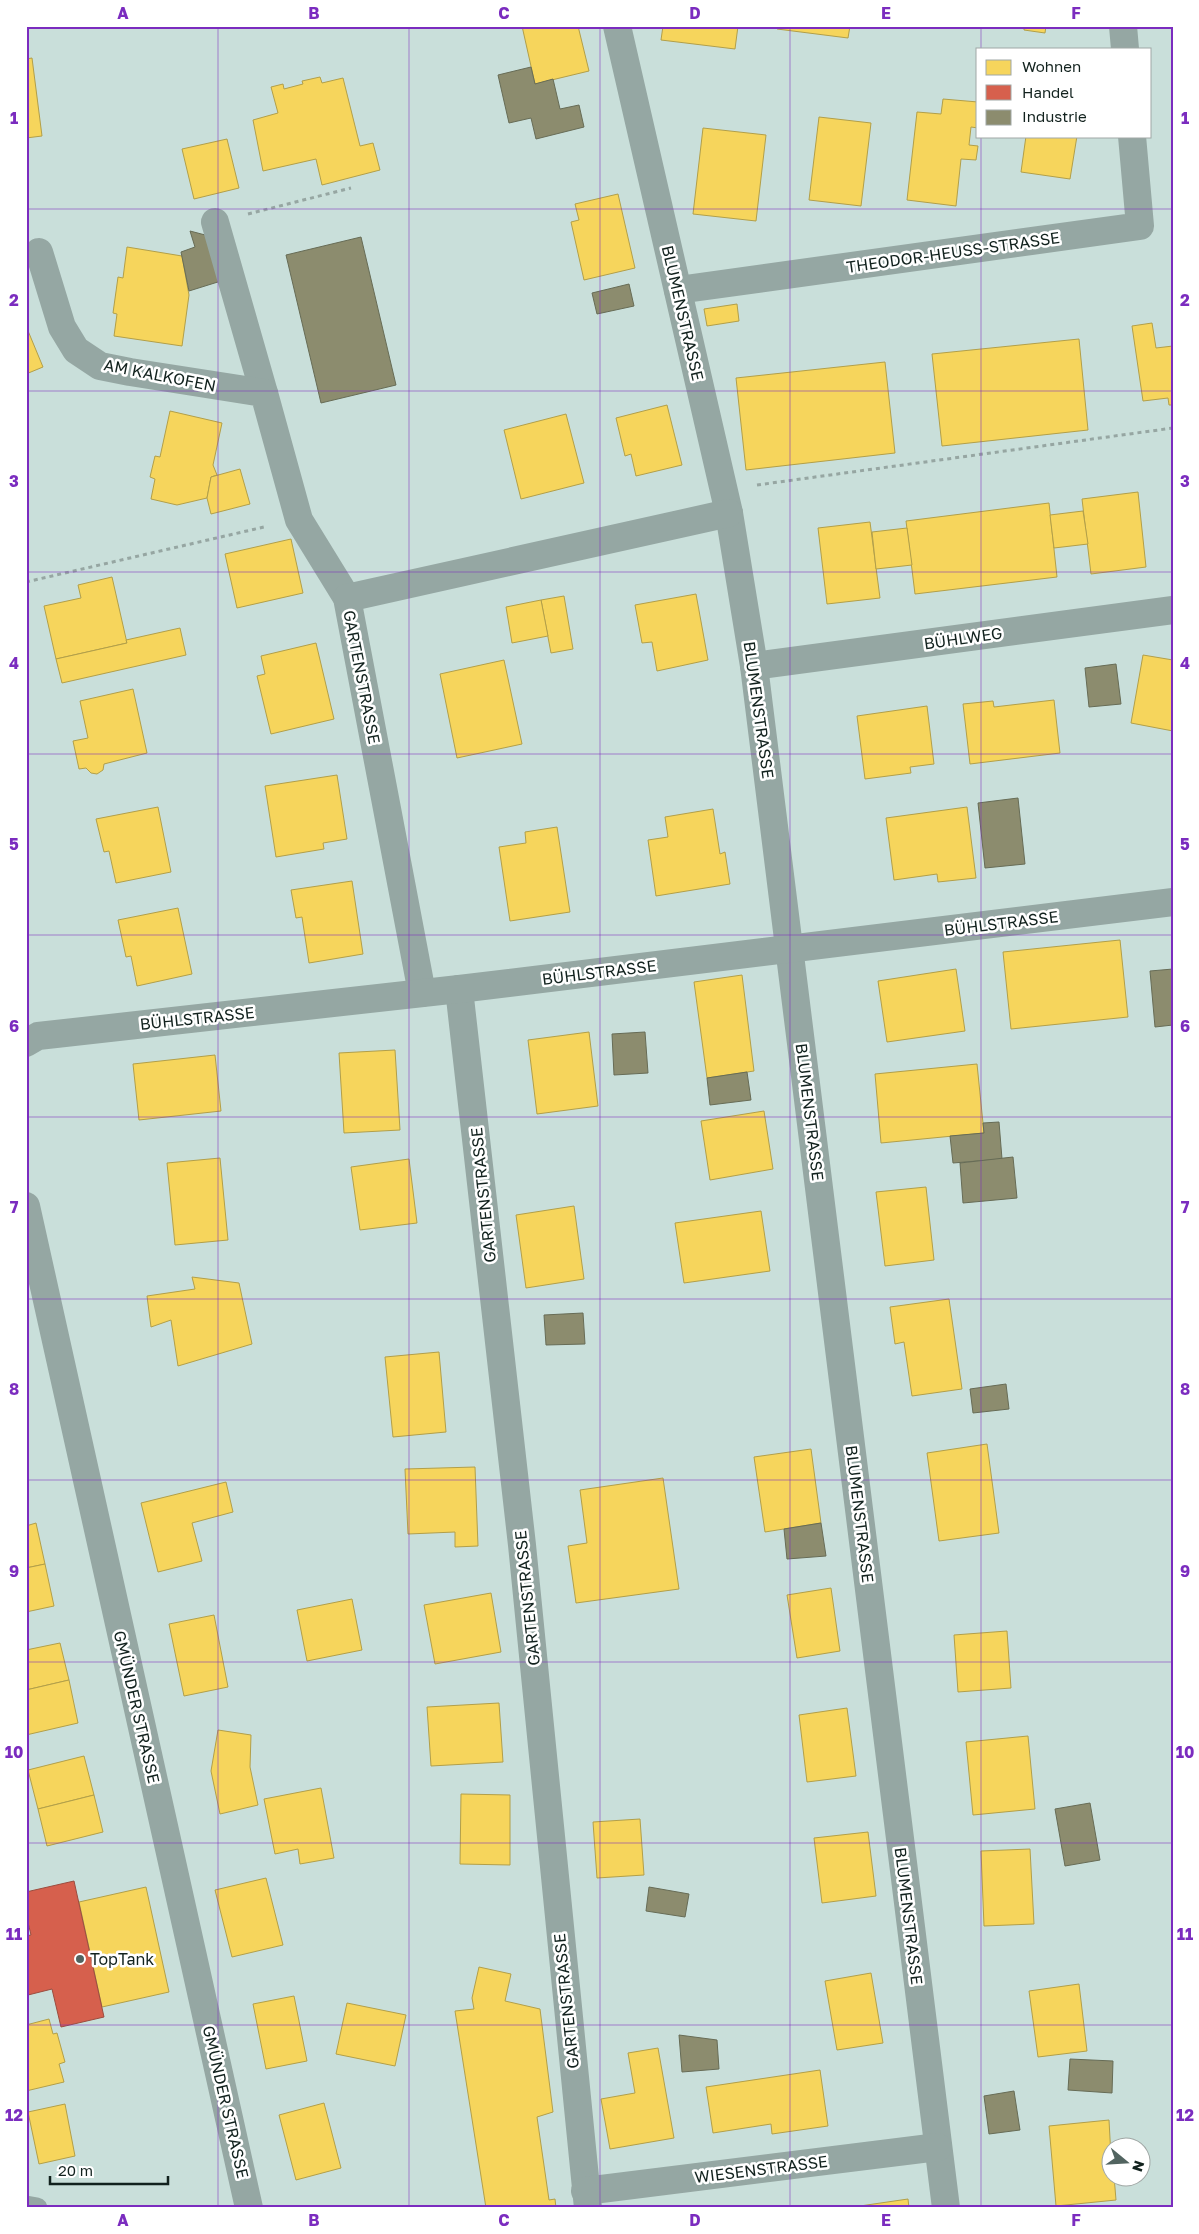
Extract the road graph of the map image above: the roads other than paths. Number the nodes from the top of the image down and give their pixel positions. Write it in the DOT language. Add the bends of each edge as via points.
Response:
graph roads {
  1 [pos="617,26"];
  2 [pos="1123,26"];
  3 [pos="1125,48"];
  4 [pos="1132,138"];
  5 [pos="215,222"];
  6 [pos="39,252"];
  7 [pos="678,290"];
  8 [pos="264,393"];
  9 [pos="727,501"];
  10 [pos="347,598"];
  11 [pos="1173,610"];
  12 [pos="754,666"];
  13 [pos="1173,902"];
  14 [pos="790,948"];
  15 [pos="460,989"];
  16 [pos="422,993"];
  17 [pos="32,1039"];
  18 [pos="26,1206"];
  19 [pos="938,2147"];
  20 [pos="586,2199"];
  21 [pos="26,2206"];
  22 [pos="37,2208"];
  23 [pos="249,2208"];
  24 [pos="946,2208"];
  1 -- 7 [label="street, BLUMENSTRASSE"];
  2 -- 3 [label="street"];
  4 -- 7 [label="street, THEODOR-HEUSS-STRASSE" via="1140,226"];
  5 -- 8 [label="street"];
  6 -- 8 [label="street, AM KALKOFEN" via="62,327 76,350 100,366"];
  7 -- 9 [label="street, BLUMENSTRASSE"];
  8 -- 10 [label="street" via="299,520"];
  9 -- 10 [label="street, GARTENSTRASSE"];
  9 -- 12 [label="street, BLUMENSTRASSE"];
  10 -- 16 [label="street, GARTENSTRASSE"];
  11 -- 12 [label="street, BÜHLWEG"];
  12 -- 14 [label="street, BLUMENSTRASSE"];
  13 -- 14 [label="street, BÜHLSTRASSE"];
  14 -- 15 [label="street, BÜHLSTRASSE"];
  14 -- 19 [label="street, BLUMENSTRASSE"];
  15 -- 16 [label="street, BÜHLSTRASSE"];
  15 -- 20 [label="street, GARTENSTRASSE" via="522,1545"];
  16 -- 17 [label="street, BÜHLSTRASSE"];
  18 -- 23 [label="street, GMÜNDER STRASSE"];
  19 -- 20 [label="street, WIESENSTRASSE"];
  19 -- 24 [label="street, BLUMENSTRASSE"];
  21 -- 22 [label="lane"];
}
